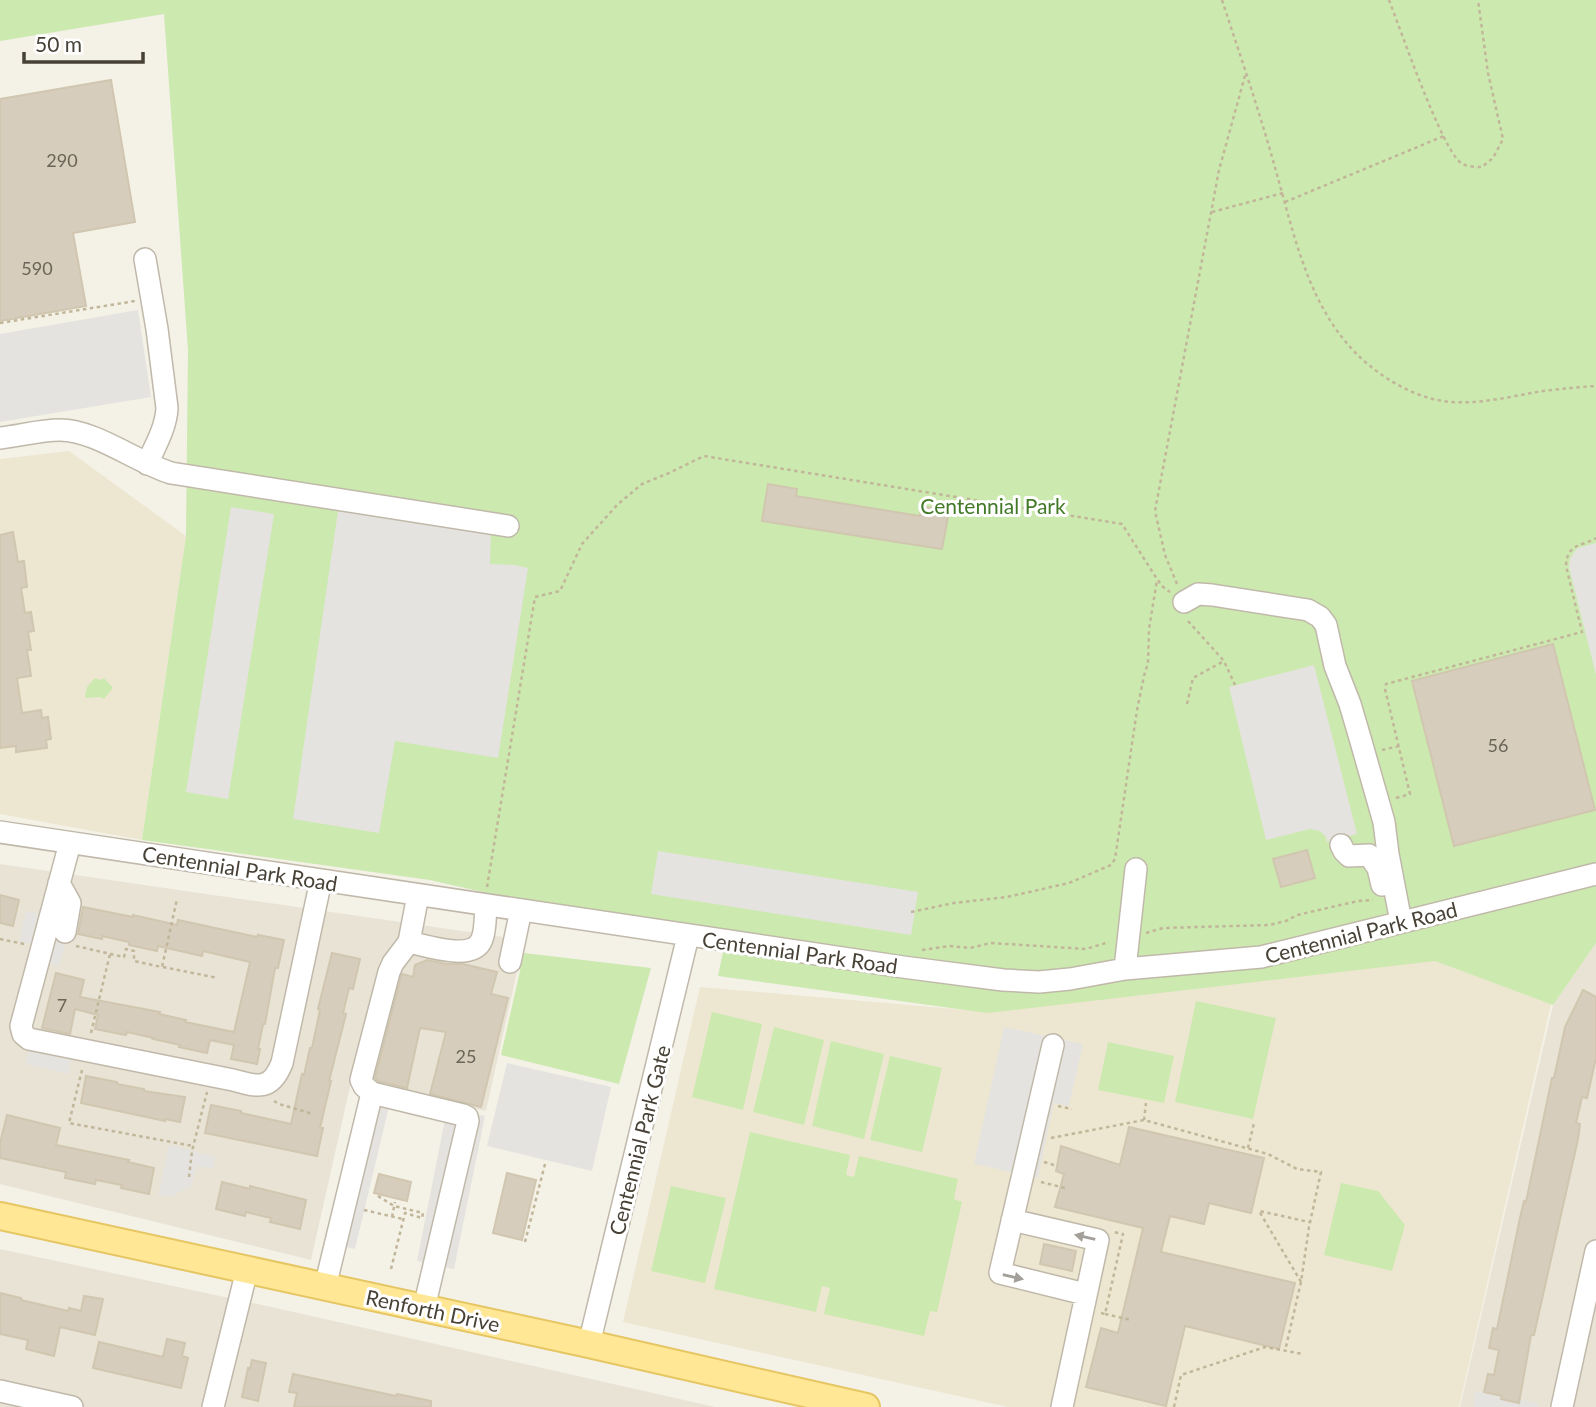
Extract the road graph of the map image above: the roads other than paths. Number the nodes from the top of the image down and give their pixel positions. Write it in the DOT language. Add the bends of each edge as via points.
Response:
graph roads {
  1 [pos="145,259"];
  2 [pos="0,438"];
  3 [pos="147,464"];
  4 [pos="508,526"];
  5 [pos="1186,611"];
  6 [pos="0,832"];
  7 [pos="1385,833"];
  8 [pos="70,843"];
  9 [pos="1341,845"];
  10 [pos="1369,855"];
  11 [pos="1136,869"];
  12 [pos="1596,874"];
  13 [pos="321,880"];
  14 [pos="59,883"];
  15 [pos="418,895"];
  16 [pos="486,897"];
  17 [pos="521,910"];
  18 [pos="1396,924"];
  19 [pos="65,932"];
  20 [pos="688,936"];
  21 [pos="409,942"];
  22 [pos="510,961"];
  23 [pos="1125,969"];
  24 [pos="1053,1045"];
  25 [pos="372,1093"];
  26 [pos="0,1216"];
  27 [pos="1012,1220"];
  28 [pos="1596,1251"];
  29 [pos="247,1270"];
  30 [pos="325,1287"];
  31 [pos="1086,1294"];
  32 [pos="424,1308"];
  33 [pos="589,1344"];
  34 [pos="0,1391"];
  35 [pos="72,1407"];
  36 [pos="213,1407"];
  37 [pos="866,1407"];
  38 [pos="1062,1407"];
  39 [pos="1562,1407"];
  1 -- 3 [label="street" via="167,408 163,430"];
  2 -- 3 [label="street" via="78,432"];
  3 -- 4 [label="street" via="171,473"];
  5 -- 7 [label="street" via="1198,594 1308,610 1320,617 1350,704"];
  6 -- 8 [label="street, Centennial Park Road"];
  7 -- 10 [label="street"];
  7 -- 18 [label="street"];
  8 -- 13 [label="street, Centennial Park Road"];
  8 -- 14 [label="street"];
  9 -- 10 [label="street" via="1349,856"];
  10 -- 18 [label="street" via="1378,868"];
  11 -- 23 [label="street"];
  12 -- 18 [label="street, Centennial Park Road"];
  13 -- 14 [label="street" via="282,1063 272,1082 262,1086 29,1039 23,1034"];
  13 -- 15 [label="street, Centennial Park Road"];
  14 -- 19 [label="street" via="70,903"];
  15 -- 16 [label="street, Centennial Park Road"];
  15 -- 21 [label="street"];
  16 -- 17 [label="street, Centennial Park Road"];
  16 -- 21 [label="street" via="482,940 477,947 464,952"];
  17 -- 20 [label="street, Centennial Park Road"];
  17 -- 22 [label="street"];
  18 -- 23 [label="street, Centennial Park Road" via="1261,957"];
  20 -- 23 [label="street, Centennial Park Road" via="1003,980 1039,982"];
  20 -- 33 [label="street, Centennial Park Gate"];
  21 -- 25 [label="street" via="389,972 361,1080"];
  24 -- 27 [label="street"];
  25 -- 30 [label="street"];
  25 -- 32 [label="street" via="463,1115 468,1121"];
  26 -- 29 [label="main road, Renforth Drive"];
  31 -- 27 [label="street, one-way" via="1098,1241"];
  27 -- 31 [label="street, one-way" via="1000,1273"];
  28 -- 39 [label="street"];
  29 -- 30 [label="main road, Renforth Drive"];
  29 -- 36 [label="street"];
  30 -- 32 [label="main road, Renforth Drive"];
  31 -- 38 [label="street"];
  32 -- 33 [label="main road, Renforth Drive"];
  33 -- 37 [label="main road, Renforth Drive"];
  34 -- 35 [label="street"];
}
